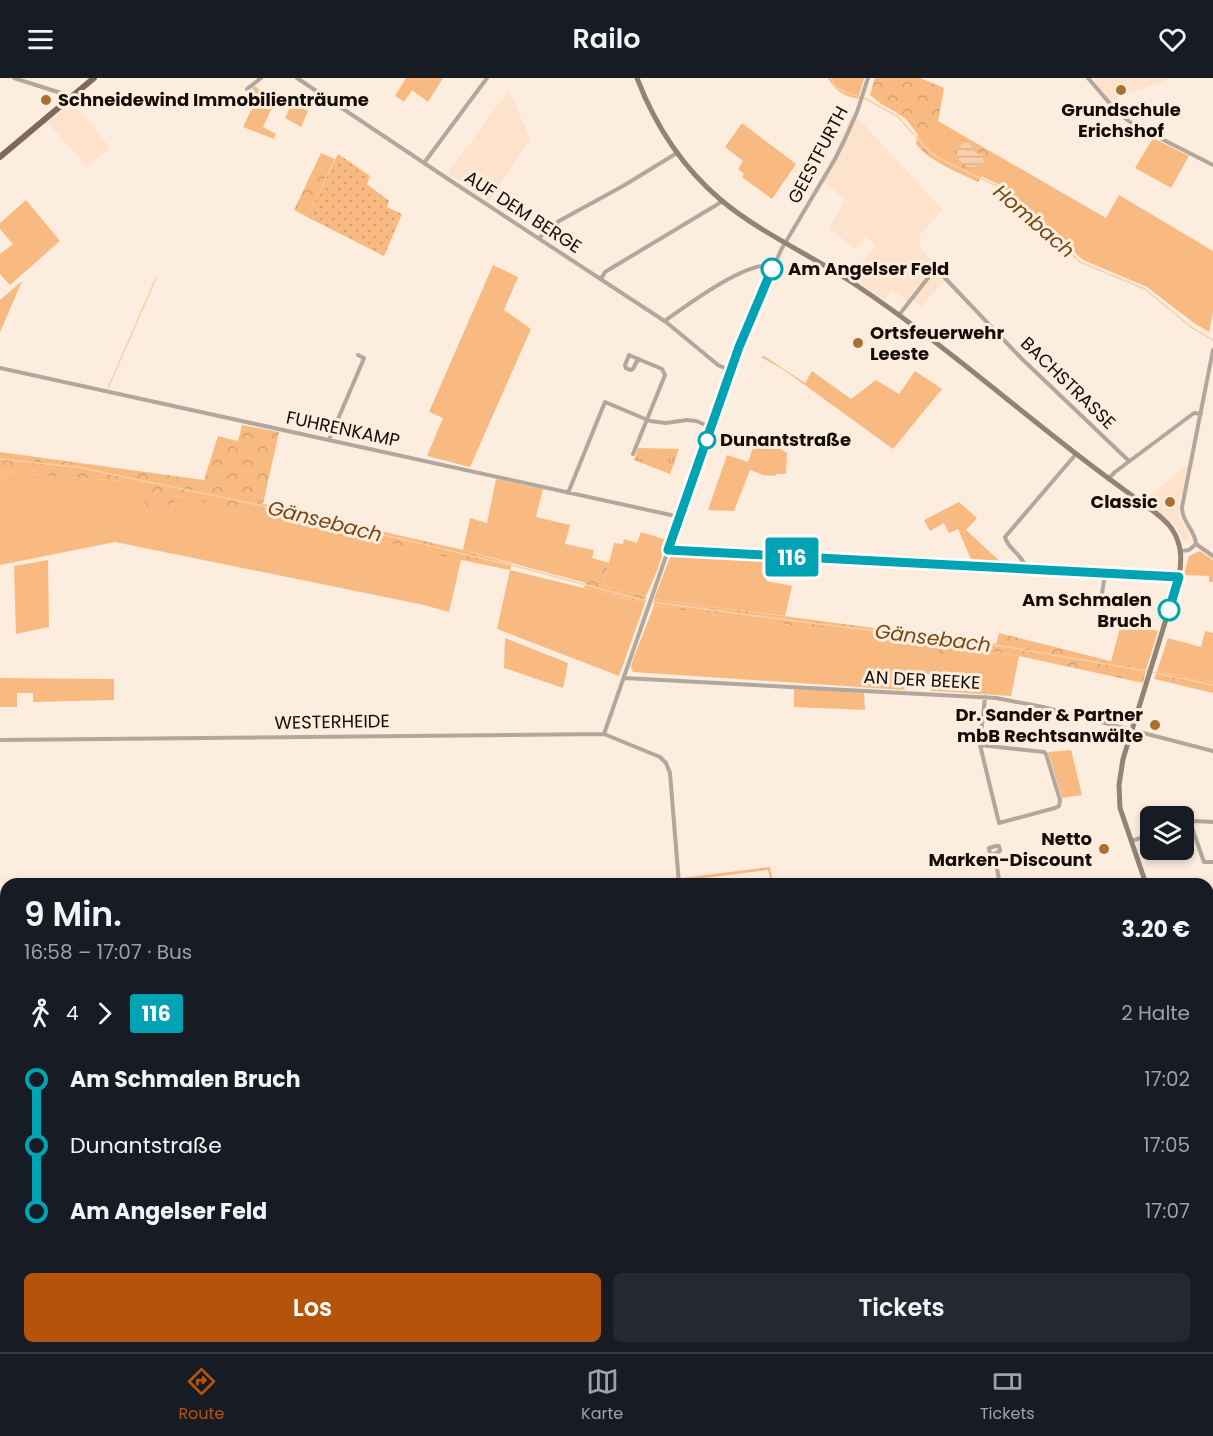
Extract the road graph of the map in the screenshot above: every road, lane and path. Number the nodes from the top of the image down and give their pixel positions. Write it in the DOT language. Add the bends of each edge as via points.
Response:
graph roads {
  1 [pos="14,78"];
  2 [pos="94,78"];
  3 [pos="261,78"];
  4 [pos="297,78"];
  5 [pos="487,78"];
  6 [pos="637,78"];
  7 [pos="868,78"];
  8 [pos="1088,78"];
  9 [pos="248,89"];
  10 [pos="69,99"];
  11 [pos="677,153"];
  12 [pos="0,157"];
  13 [pos="424,163"];
  14 [pos="1213,165"];
  15 [pos="723,201"];
  16 [pos="539,238"];
  17 [pos="786,242"];
  18 [pos="773,266"];
  19 [pos="941,271"];
  20 [pos="928,278"];
  21 [pos="601,279"];
  22 [pos="899,315"];
  23 [pos="666,322"];
  24 [pos="1213,350"];
  25 [pos="358,355"];
  26 [pos="638,359"];
  27 [pos="0,368"];
  28 [pos="731,371"];
  29 [pos="1201,414"];
  30 [pos="647,420"];
  31 [pos="711,428"];
  32 [pos="329,440"];
  33 [pos="633,454"];
  34 [pos="1076,454"];
  35 [pos="1129,461"];
  36 [pos="1108,478"];
  37 [pos="568,493"];
  38 [pos="680,517"];
  39 [pos="1196,544"];
  40 [pos="668,550"];
  41 [pos="1181,551"];
  42 [pos="1213,556"];
  43 [pos="1026,569"];
  44 [pos="1105,574"];
  45 [pos="1179,577"];
  46 [pos="1110,602"];
  47 [pos="624,678"];
  48 [pos="985,696"];
  49 [pos="1132,731"];
  50 [pos="604,734"];
  51 [pos="0,740"];
  52 [pos="980,745"];
  53 [pos="1213,751"];
  54 [pos="1194,821"];
  55 [pos="1213,822"];
  56 [pos="1194,833"];
  57 [pos="1140,839"];
  58 [pos="1131,842"];
  59 [pos="994,854"];
  60 [pos="1213,862"];
  61 [pos="679,878"];
  62 [pos="999,878"];
  63 [pos="1144,878"];
  1 -- 10 [label="street"];
  2 -- 10 [label="main road"];
  3 -- 9 [label="street"];
  4 -- 13 [label="street, AUF DEM BERGE"];
  5 -- 13 [label="street"];
  6 -- 11 [label="main road" via="663,134"];
  7 -- 17 [label="street, GEESTFURTH" via="835,159"];
  8 -- 14 [label="street" via="1118,113 1134,125"];
  10 -- 12 [label="main road"];
  11 -- 15 [label="main road"];
  11 -- 16 [label="street" via="559,221"];
  13 -- 16 [label="street, AUF DEM BERGE"];
  15 -- 17 [label="main road"];
  15 -- 21 [label="street" via="605,272"];
  16 -- 21 [label="street, AUF DEM BERGE"];
  17 -- 18 [label="street"];
  17 -- 22 [label="main road"];
  18 -- 23 [label="street" via="739,273"];
  18 -- 28 [label="street"];
  19 -- 35 [label="street, BACHSTRASSE" via="1021,358"];
  20 -- 22 [label="street"];
  21 -- 23 [label="street, AUF DEM BERGE"];
  22 -- 34 [label="main road"];
  23 -- 28 [label="street, AUF DEM BERGE"];
  24 -- 29 [label="street"];
  25 -- 32 [label="street" via="364,358"];
  26 -- 30 [label="street" via="662,369 665,375"];
  27 -- 32 [label="street, FUHRENKAMP"];
  28 -- 31 [label="street"];
  29 -- 35 [label="street" via="1194,413"];
  29 -- 39 [label="street" via="1182,511"];
  30 -- 31 [label="street" via="696,421"];
  30 -- 33 [label="street"];
  30 -- 37 [label="street" via="605,402"];
  31 -- 38 [label="street"];
  32 -- 37 [label="street, FUHRENKAMP"];
  34 -- 36 [label="main road"];
  34 -- 43 [label="street" via="1005,537"];
  35 -- 36 [label="street"];
  36 -- 41 [label="main road" via="1160,517 1177,537"];
  37 -- 38 [label="street, FUHRENKAMP"];
  38 -- 40 [label="street"];
  39 -- 41 [label="street"];
  39 -- 42 [label="street"];
  40 -- 43 [label="street"];
  40 -- 47 [label="street"];
  41 -- 45 [label="main road"];
  43 -- 44 [label="street"];
  44 -- 45 [label="street"];
  44 -- 46 [label="street" via="1101,600"];
  45 -- 49 [label="main road"];
  47 -- 48 [label="street, AN DER BEEKE"];
  47 -- 50 [label="street"];
  48 -- 49 [label="street, AN DER BEEKE" via="1020,701"];
  48 -- 52 [label="street"];
  49 -- 53 [label="street, AN DER BEEKE"];
  49 -- 58 [label="main road" via="1119,785 1120,808"];
  50 -- 51 [label="street, WESTERHEIDE"];
  50 -- 61 [label="street, WESTERHEIDE" via="666,763"];
  52 -- 52 [label="street" via="999,823 1059,806 1044,752"];
  54 -- 55 [label="street"];
  56 -- 60 [label="street" via="1204,862"];
  57 -- 58 [label="street"];
  58 -- 63 [label="main road"];
  59 -- 62 [label="street"];
}
